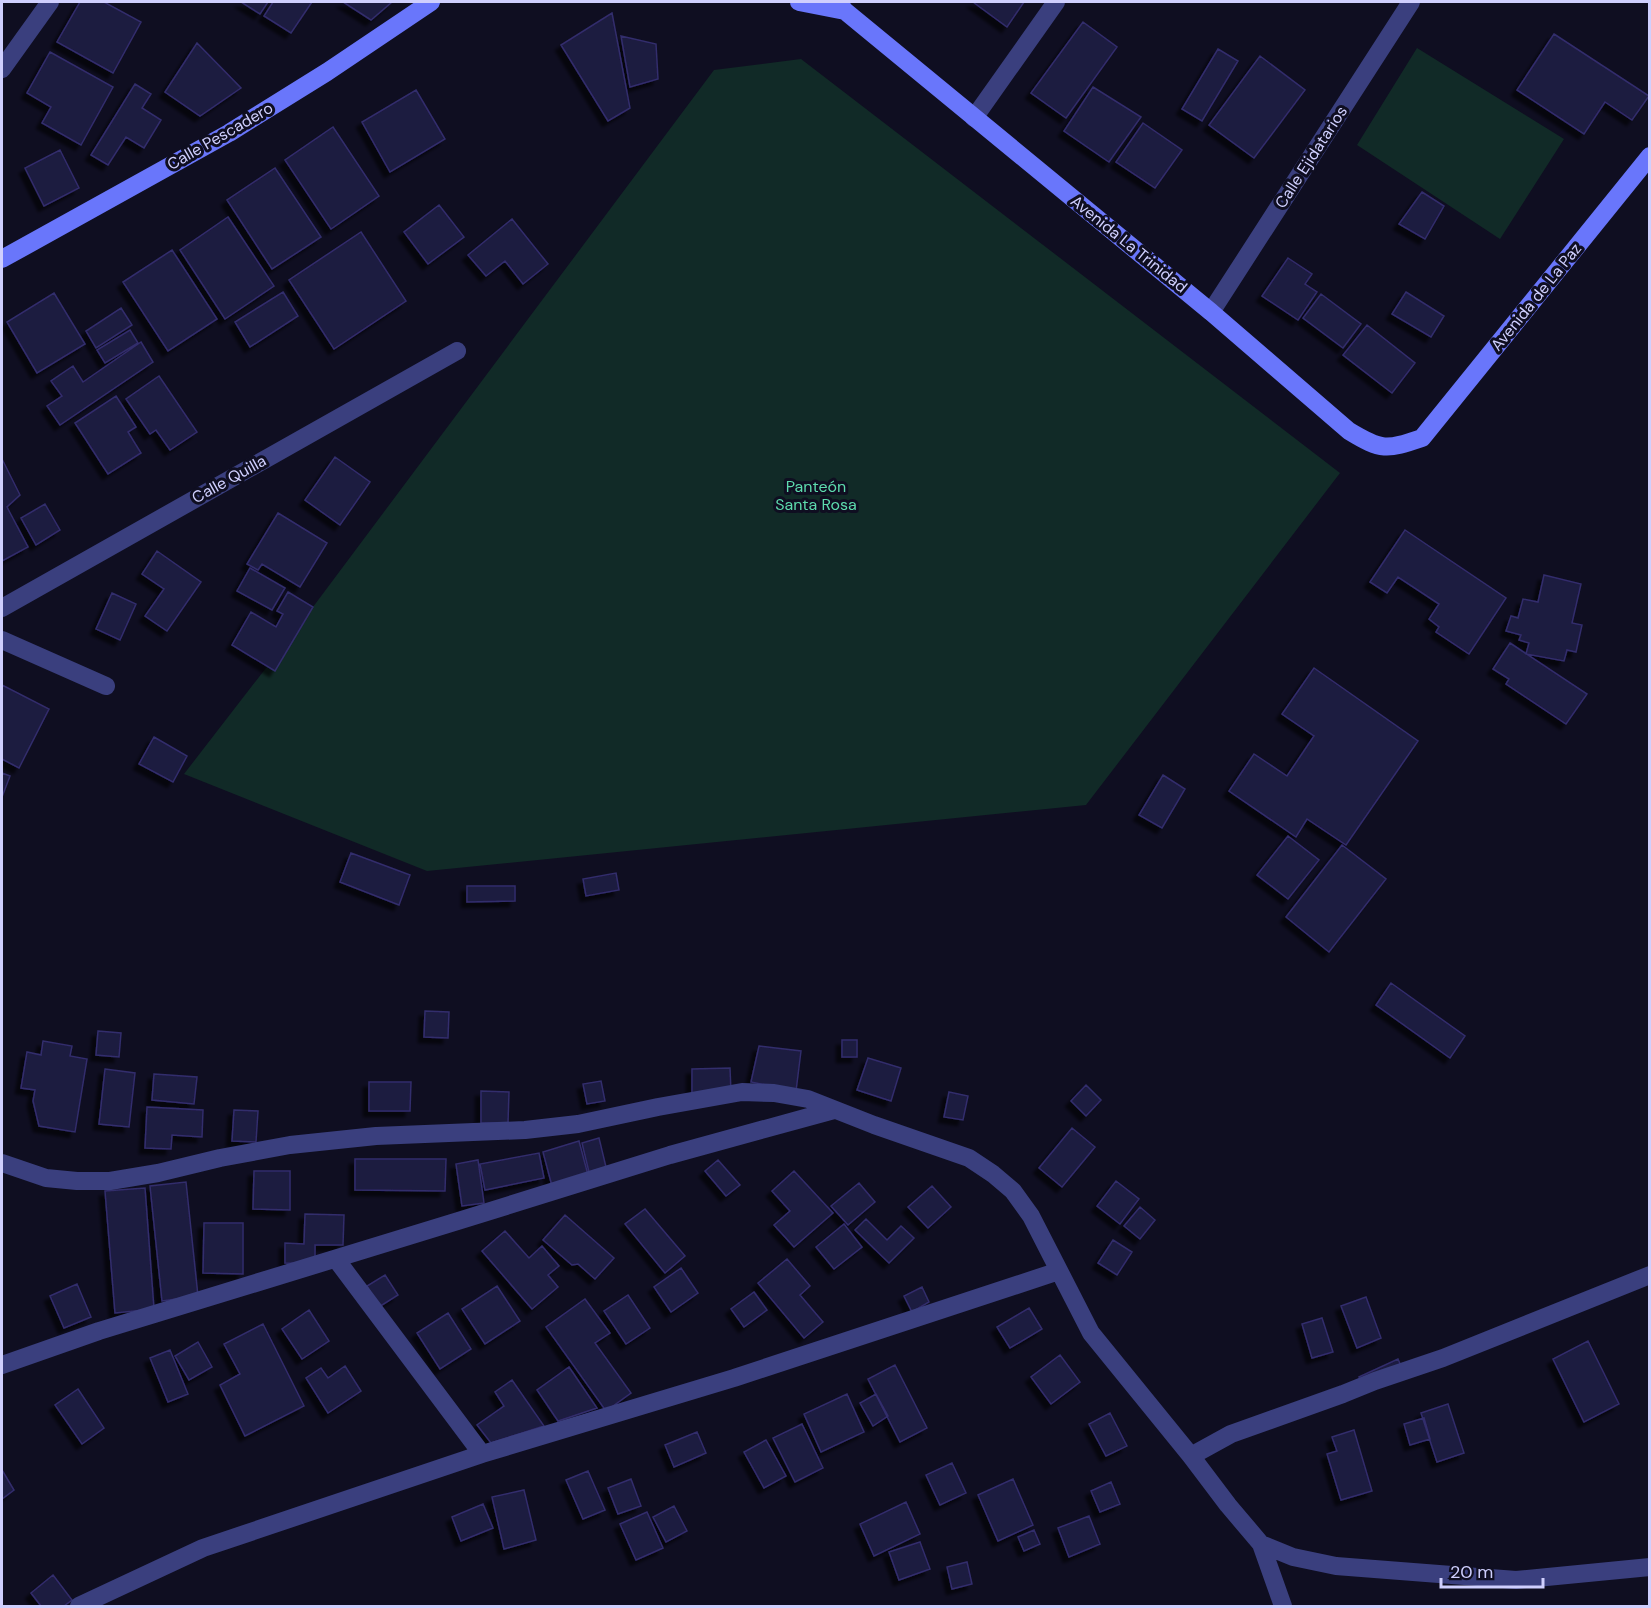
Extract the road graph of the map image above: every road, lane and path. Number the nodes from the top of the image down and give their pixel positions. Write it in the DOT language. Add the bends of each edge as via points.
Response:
graph roads {
  1 [pos="50,2"];
  2 [pos="430,2"];
  3 [pos="799,2"];
  4 [pos="1056,2"];
  5 [pos="1411,2"];
  6 [pos="841,6"];
  7 [pos="5,58"];
  8 [pos="974,118"];
  9 [pos="1650,156"];
  10 [pos="2,258"];
  11 [pos="1211,312"];
  12 [pos="457,351"];
  13 [pos="1422,438"];
  14 [pos="2,608"];
  15 [pos="2,640"];
  16 [pos="106,686"];
  17 [pos="834,1110"];
  18 [pos="2,1163"];
  19 [pos="336,1259"];
  20 [pos="1059,1271"];
  21 [pos="1650,1275"];
  22 [pos="2,1365"];
  23 [pos="482,1454"];
  24 [pos="1191,1456"];
  25 [pos="1261,1544"];
  26 [pos="1650,1567"];
  27 [pos="79,1606"];
  28 [pos="1283,1606"];
  1 -- 7 [label="street"];
  2 -- 10 [label="street, Calle Pescadero" via="229,133"];
  3 -- 6 [label="street, Avenida La Trinidad"];
  4 -- 8 [label="street"];
  5 -- 11 [label="street, Calle Ejidatarios"];
  6 -- 8 [label="street, Avenida La Trinidad"];
  8 -- 11 [label="street, Avenida La Trinidad"];
  9 -- 13 [label="street, Avenida de La Paz"];
  11 -- 13 [label="street, Avenida La Trinidad" via="1365,441 1395,447"];
  12 -- 14 [label="street, Calle Quilla"];
  15 -- 16 [label="street"];
  17 -- 18 [label="street" via="808,1099 742,1092 578,1125 376,1136 290,1145 110,1181 46,1178"];
  17 -- 19 [label="street" via="670,1155"];
  17 -- 20 [label="street" via="969,1158 993,1173 1013,1191 1031,1216"];
  19 -- 22 [label="street" via="99,1331"];
  19 -- 23 [label="street"];
  20 -- 23 [label="street" via="735,1378"];
  20 -- 24 [label="street" via="1091,1334"];
  21 -- 24 [label="street" via="1443,1358 1231,1434"];
  23 -- 27 [label="street" via="203,1548"];
  24 -- 25 [label="street"];
  25 -- 26 [label="street" via="1293,1557 1336,1566 1516,1580"];
  25 -- 28 [label="street"];
}
